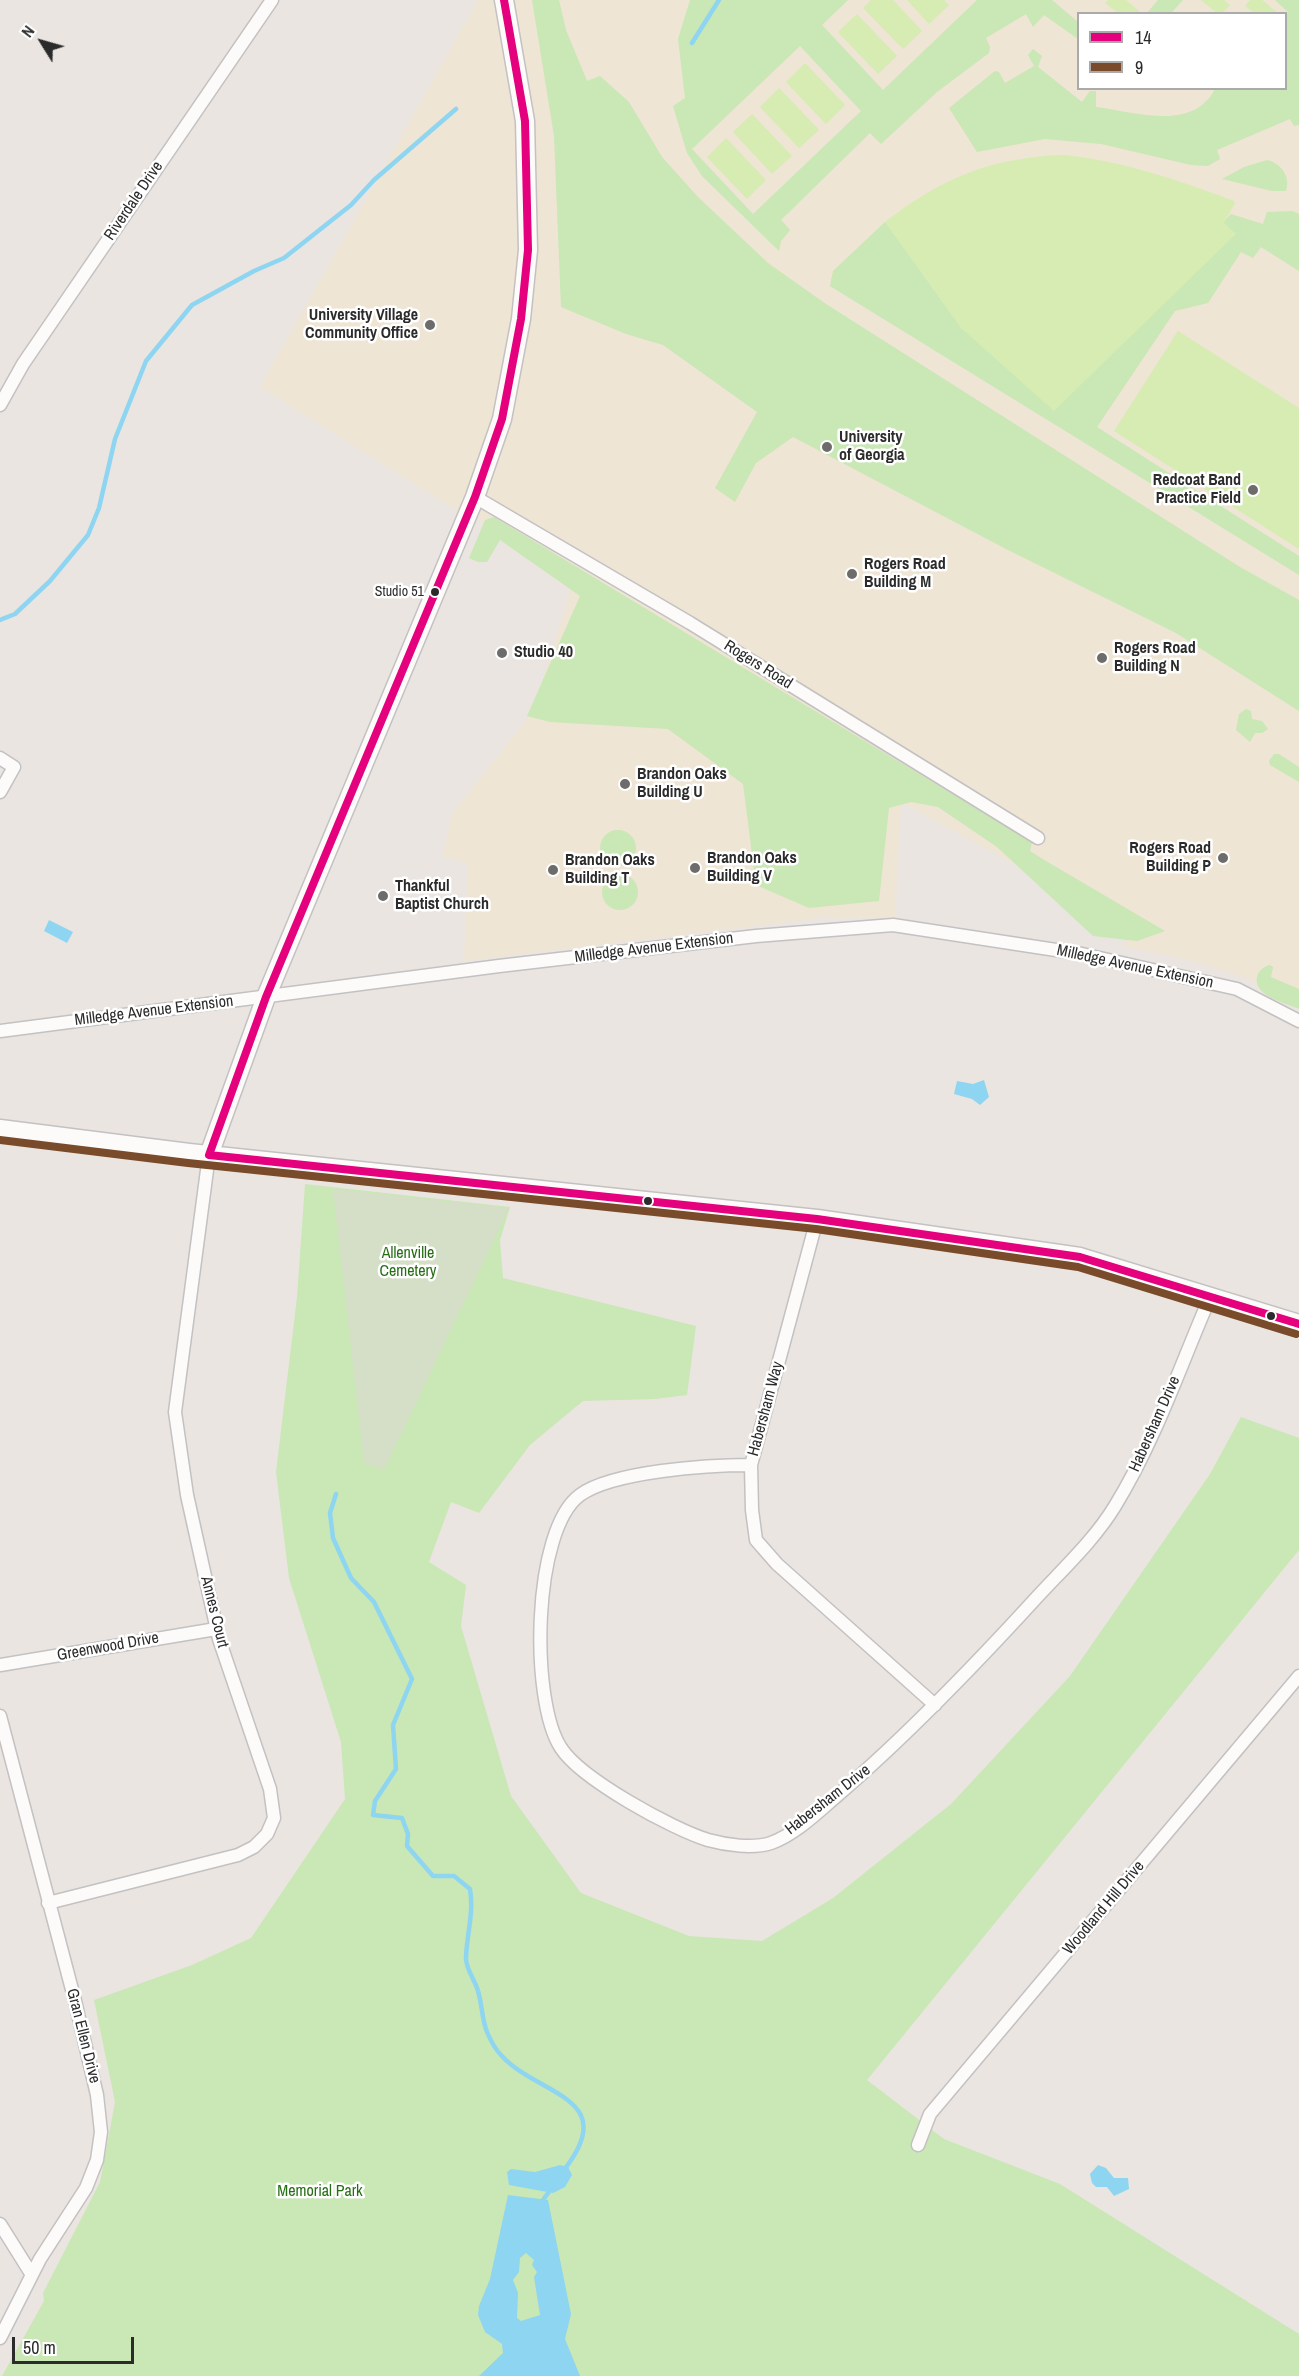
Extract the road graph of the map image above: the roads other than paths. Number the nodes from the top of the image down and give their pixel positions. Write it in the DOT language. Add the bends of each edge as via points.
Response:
graph roads {
  1 [pos="272,0"];
  2 [pos="504,0"];
  3 [pos="0,405"];
  4 [pos="475,497"];
  5 [pos="0,758"];
  6 [pos="0,792"];
  7 [pos="1038,838"];
  8 [pos="266,997"];
  9 [pos="1299,1021"];
  10 [pos="0,1031"];
  11 [pos="0,1129"];
  12 [pos="208,1155"];
  13 [pos="817,1220"];
  14 [pos="1211,1295"];
  15 [pos="1299,1324"];
  16 [pos="751,1465"];
  17 [pos="216,1629"];
  18 [pos="0,1665"];
  19 [pos="1299,1676"];
  20 [pos="935,1705"];
  21 [pos="0,1716"];
  22 [pos="48,1903"];
  23 [pos="918,2145"];
  24 [pos="0,2224"];
  25 [pos="32,2275"];
  26 [pos="0,2338"];
  1 -- 3 [label="street, Riverdale Drive" via="23,364"];
  2 -- 4 [label="main road" via="525,121 528,250 519,333 502,419"];
  4 -- 7 [label="street, Rogers Road" via="690,623"];
  4 -- 8 [label="main road"];
  5 -- 6 [label="street" via="14,767"];
  8 -- 9 [label="street, Milledge Avenue Extension" via="521,963 892,925 1082,954 1237,989"];
  8 -- 10 [label="street, Milledge Avenue Extension"];
  8 -- 12 [label="main road"];
  11 -- 12 [label="main road"];
  12 -- 13 [label="main road"];
  12 -- 17 [label="street, Annes Court" via="174,1413"];
  13 -- 14 [label="main road" via="1080,1257"];
  13 -- 16 [label="street, Habersham Way"];
  14 -- 15 [label="main road"];
  14 -- 20 [label="street, Habersham Drive" via="1144,1455 1113,1510"];
  16 -- 20 [label="street, Habersham Way" via="756,1540 777,1564"];
  16 -- 20 [label="street, Habersham Drive" via="695,1466 593,1487 570,1504 561,1517 553,1532 546,1568 540,1666 549,1720 565,1754 593,1780 708,1840 747,1846 771,1843 801,1826"];
  17 -- 18 [label="street, Greenwood Drive"];
  17 -- 22 [label="street, Annes Court" via="270,1789 274,1818 267,1834 238,1855"];
  19 -- 23 [label="street, Woodland Hill Drive" via="930,2114"];
  21 -- 22 [label="street, Gran Ellen Drive"];
  22 -- 25 [label="street, Gran Ellen Drive" via="95,2085 101,2132 97,2160 86,2188"];
  24 -- 25 [label="street"];
  25 -- 26 [label="street, Gran Ellen Drive"];
}
